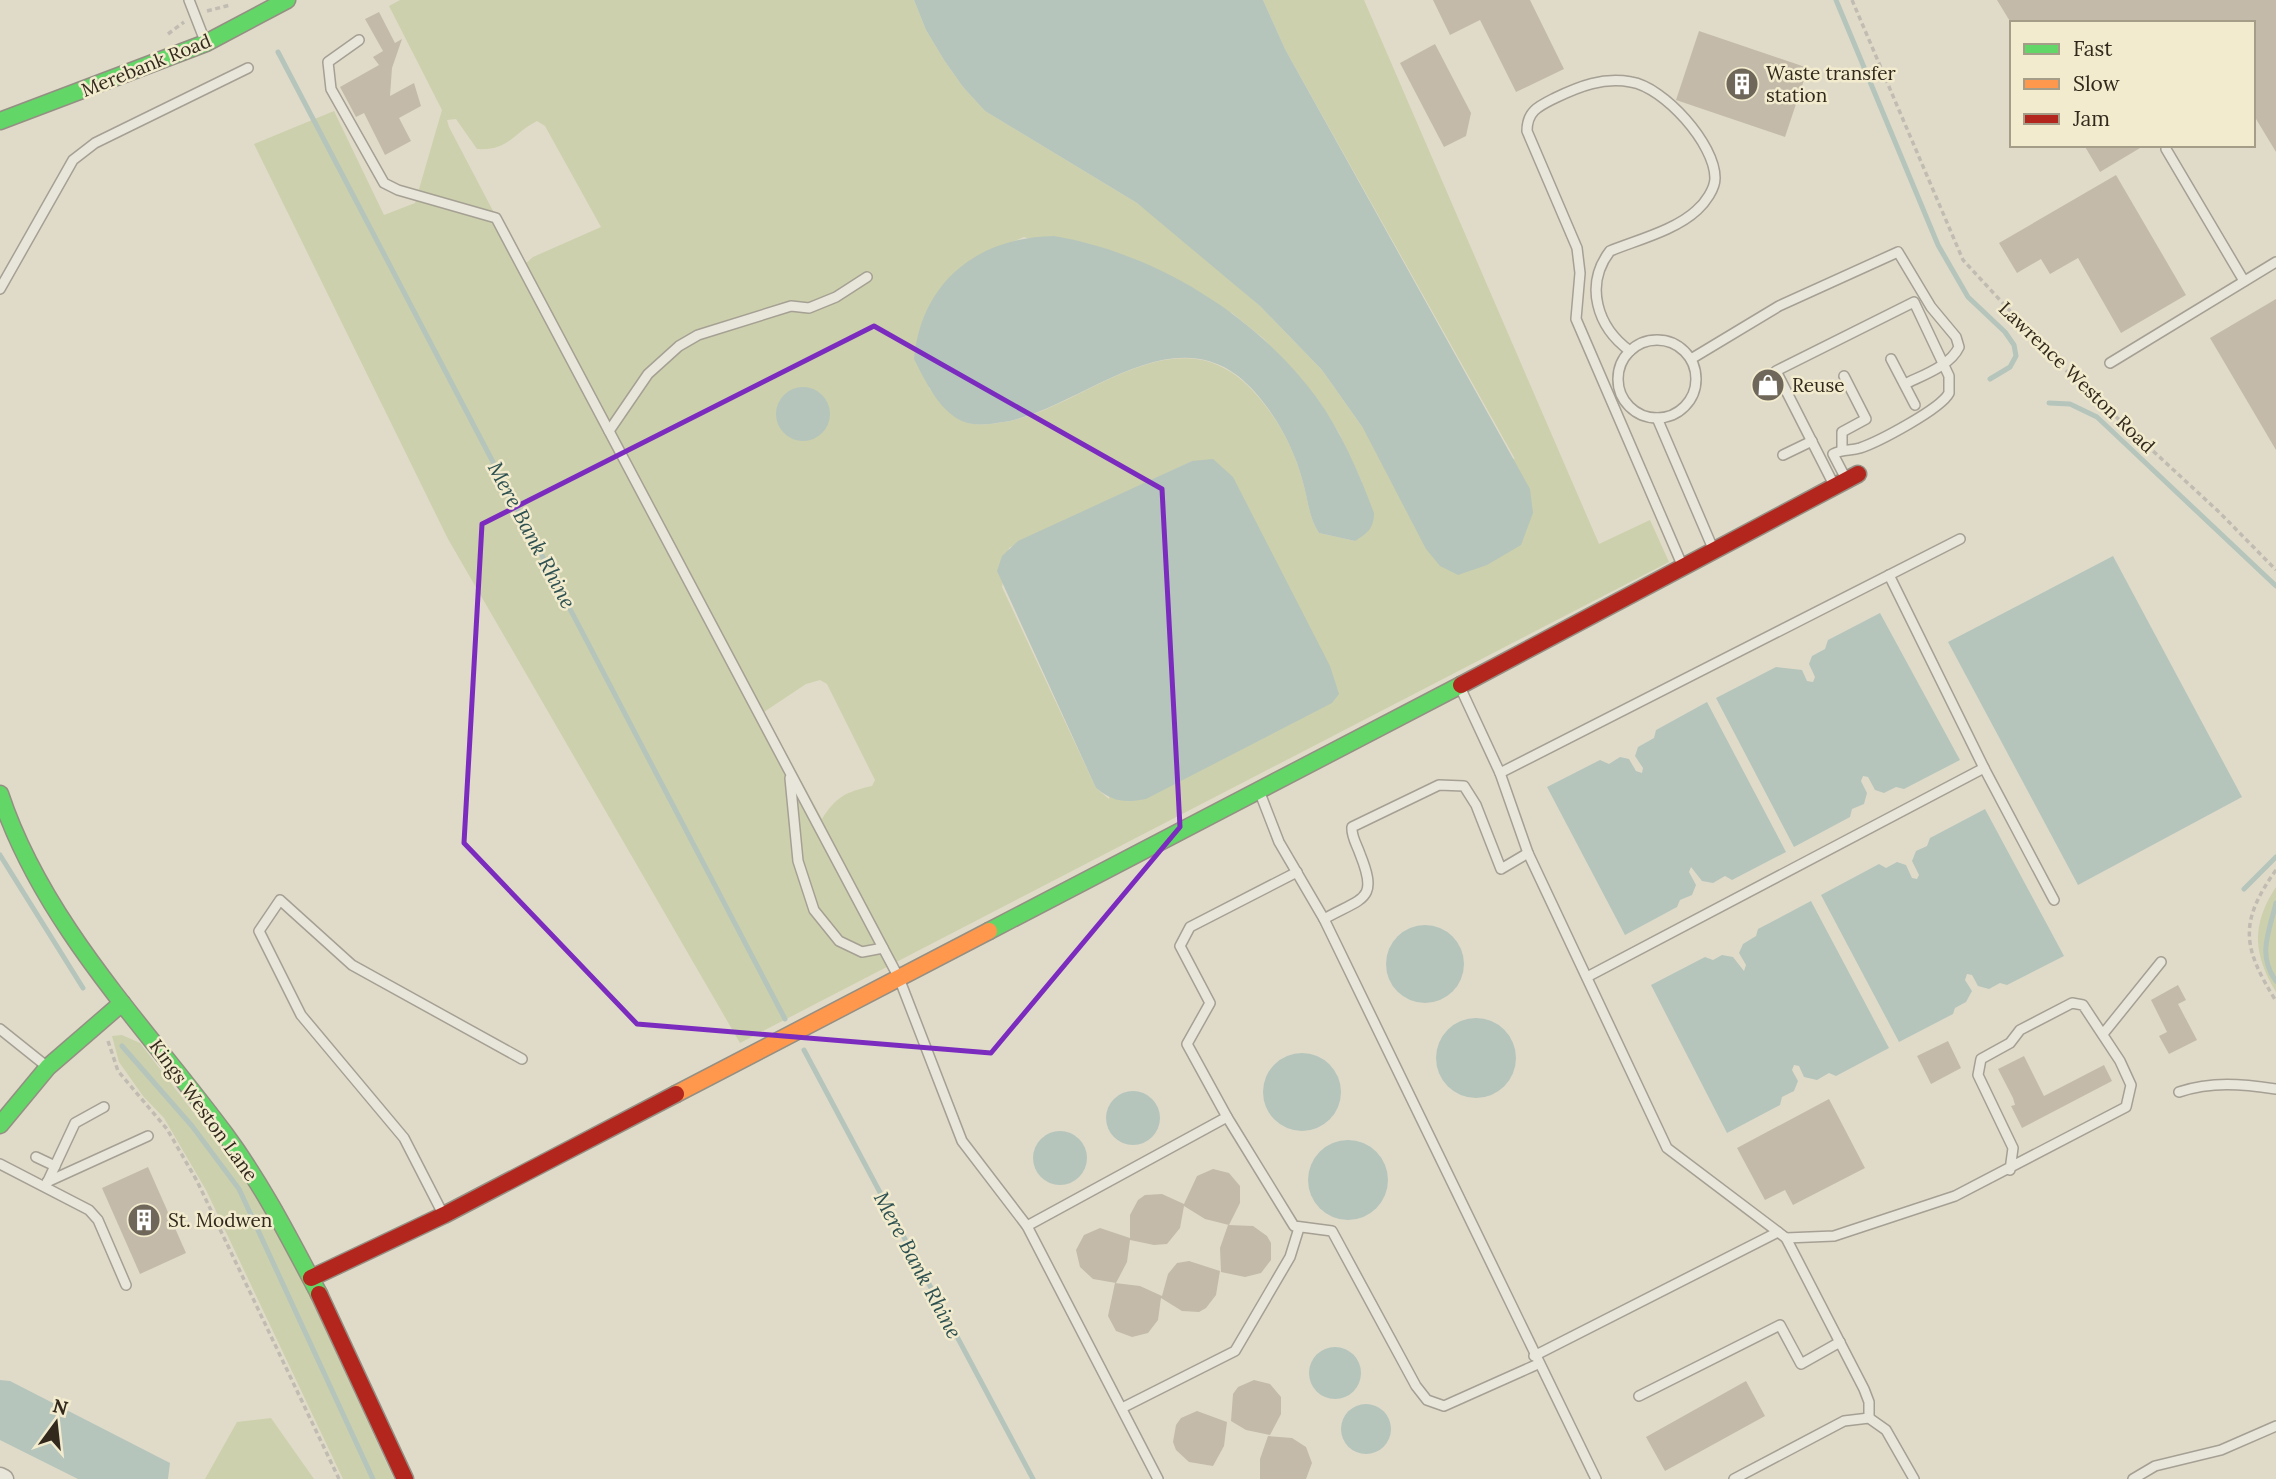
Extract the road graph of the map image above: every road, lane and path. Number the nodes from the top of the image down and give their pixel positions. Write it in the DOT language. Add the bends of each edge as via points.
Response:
graph roads {
  1 [pos="189,0"];
  2 [pos="287,0"];
  3 [pos="1852,0"];
  4 [pos="359,40"];
  5 [pos="206,43"];
  6 [pos="248,68"];
  7 [pos="0,121"];
  8 [pos="2166,149"];
  9 [pos="2276,262"];
  10 [pos="867,278"];
  11 [pos="2244,281"];
  12 [pos="0,289"];
  13 [pos="1630,351"];
  14 [pos="1690,359"];
  15 [pos="1891,359"];
  16 [pos="1944,363"];
  17 [pos="2110,363"];
  18 [pos="1844,376"];
  19 [pos="1905,384"];
  20 [pos="1620,391"];
  21 [pos="1609,395"];
  22 [pos="1915,405"];
  23 [pos="1657,418"];
  24 [pos="609,431"];
  25 [pos="1812,441"];
  26 [pos="1842,449"];
  27 [pos="1783,455"];
  28 [pos="1846,480"];
  29 [pos="1960,539"];
  30 [pos="1715,552"];
  31 [pos="1684,568"];
  32 [pos="2276,570"];
  33 [pos="1889,575"];
  34 [pos="1459,686"];
  35 [pos="1984,768"];
  36 [pos="790,773"];
  37 [pos="1500,773"];
  38 [pos="1259,790"];
  39 [pos="0,794"];
  40 [pos="1528,853"];
  41 [pos="2276,870"];
  42 [pos="1297,872"];
  43 [pos="2054,900"];
  44 [pos="1324,919"];
  45 [pos="883,948"];
  46 [pos="2161,962"];
  47 [pos="1587,977"];
  48 [pos="899,978"];
  49 [pos="2276,1001"];
  50 [pos="122,1003"];
  51 [pos="99,1022"];
  52 [pos="0,1029"];
  53 [pos="2103,1034"];
  54 [pos="522,1059"];
  55 [pos="48,1068"];
  56 [pos="2276,1089"];
  57 [pos="2179,1092"];
  58 [pos="104,1107"];
  59 [pos="1227,1117"];
  60 [pos="0,1125"];
  61 [pos="148,1136"];
  62 [pos="36,1157"];
  63 [pos="0,1164"];
  64 [pos="55,1166"];
  65 [pos="2010,1170"];
  66 [pos="47,1184"];
  67 [pos="444,1215"];
  68 [pos="1027,1226"];
  69 [pos="1299,1228"];
  70 [pos="1782,1235"];
  71 [pos="311,1278"];
  72 [pos="126,1285"];
  73 [pos="1840,1342"];
  74 [pos="1536,1360"];
  75 [pos="1639,1396"];
  76 [pos="1122,1408"];
  77 [pos="1869,1418"];
  78 [pos="2276,1426"];
  79 [pos="339,1479"];
  80 [pos="405,1479"];
  81 [pos="1158,1479"];
  82 [pos="1596,1479"];
  83 [pos="1734,1479"];
  84 [pos="1914,1479"];
  85 [pos="2133,1479"];
  1 -- 5 [label="lane"];
  2 -- 5 [label="street, Merebank Road"];
  3 -- 32 [label="path, Lawrence Weston Road" via="1964,260 2059,364"];
  4 -- 24 [label="lane" via="328,62 331,89 384,183 496,218"];
  5 -- 7 [label="street, Merebank Road"];
  6 -- 12 [label="lane" via="95,143 73,160"];
  8 -- 11 [label="lane"];
  9 -- 11 [label="lane"];
  10 -- 24 [label="lane" via="809,308 791,306 698,335 679,346 648,374"];
  11 -- 17 [label="lane"];
  13 -- 14 [label="lane" via="1648,340 1665,340 1680,347"];
  13 -- 20 [label="lane" via="1618,375"];
  13 -- 21 [label="lane" via="1608,333 1596,303 1595,281 1603,261 1610,251 1696,211 1710,194 1715,178 1689,122 1657,92 1633,82 1586,83 1534,109 1527,131 1577,248 1576,318"];
  14 -- 16 [label="lane" via="1779,306 1898,253 1931,307 1956,337 1959,347"];
  14 -- 23 [label="lane" via="1696,374 1694,390 1673,414"];
  15 -- 19 [label="lane"];
  16 -- 19 [label="lane"];
  16 -- 25 [label="lane" via="1914,302 1776,371"];
  16 -- 26 [label="lane" via="1950,385 1946,399 1859,449"];
  18 -- 26 [label="lane" via="1866,419 1842,432"];
  19 -- 22 [label="lane"];
  20 -- 21 [label="lane"];
  20 -- 23 [label="lane" via="1628,405"];
  21 -- 31 [label="lane"];
  23 -- 30 [label="lane"];
  24 -- 36 [label="lane"];
  25 -- 27 [label="lane"];
  25 -- 28 [label="lane"];
  26 -- 28 [label="lane" via="1833,454"];
  28 -- 30 [label="street"];
  29 -- 33 [label="lane"];
  30 -- 31 [label="street"];
  31 -- 34 [label="street"];
  33 -- 35 [label="lane"];
  33 -- 37 [label="lane"];
  34 -- 37 [label="lane"];
  34 -- 38 [label="street"];
  35 -- 43 [label="lane"];
  35 -- 47 [label="lane"];
  36 -- 45 [label="lane"];
  36 -- 45 [label="lane" via="798,861 814,910 839,941 862,953"];
  37 -- 40 [label="lane"];
  38 -- 42 [label="lane" via="1279,842"];
  38 -- 48 [label="street"];
  39 -- 50 [label="street, Kings Weston Lane" via="15,839 75,939"];
  40 -- 44 [label="lane" via="1501,869 1464,786 1439,785 1352,827 1371,879 1369,890"];
  40 -- 47 [label="lane"];
  41 -- 49 [label="path" via="2252,911 2248,942"];
  42 -- 44 [label="lane"];
  42 -- 59 [label="lane" via="1189,927 1180,946 1210,1003 1187,1044"];
  44 -- 74 [label="lane"];
  45 -- 48 [label="lane"];
  46 -- 53 [label="lane"];
  47 -- 70 [label="lane" via="1667,1148"];
  48 -- 67 [label="street"];
  48 -- 68 [label="lane" via="962,1142"];
  50 -- 51 [label="street"];
  50 -- 71 [label="street, Kings Weston Lane" via="226,1135 263,1189"];
  51 -- 55 [label="street"];
  51 -- 79 [label="path" via="118,1071 167,1129 197,1181"];
  52 -- 55 [label="lane"];
  53 -- 65 [label="lane" via="2131,1085 2126,1107"];
  53 -- 65 [label="lane" via="2084,1005 2073,1003 2020,1030 2010,1043 1981,1059 1978,1075 2013,1148"];
  54 -- 67 [label="lane" via="352,965 280,900 259,931 301,1015 404,1139"];
  55 -- 60 [label="street"];
  56 -- 57 [label="lane" via="2218,1083"];
  58 -- 64 [label="lane" via="75,1123"];
  59 -- 68 [label="lane"];
  59 -- 69 [label="lane"];
  61 -- 66 [label="lane"];
  62 -- 64 [label="lane"];
  63 -- 66 [label="lane"];
  64 -- 66 [label="lane"];
  65 -- 70 [label="lane" via="1955,1196 1834,1236"];
  66 -- 72 [label="lane" via="98,1220"];
  67 -- 71 [label="street"];
  68 -- 76 [label="lane"];
  69 -- 74 [label="lane" via="1332,1231 1427,1400 1444,1406"];
  69 -- 76 [label="lane" via="1290,1257 1235,1351"];
  70 -- 73 [label="lane"];
  70 -- 74 [label="lane"];
  71 -- 80 [label="street, Kings Weston Lane"];
  73 -- 75 [label="lane" via="1801,1364 1780,1325"];
  73 -- 77 [label="lane" via="1869,1402"];
  74 -- 82 [label="lane"];
  76 -- 81 [label="lane"];
  77 -- 83 [label="lane" via="1844,1421"];
  77 -- 84 [label="lane" via="1886,1430"];
  78 -- 85 [label="lane" via="2221,1450 2155,1466"];
}
